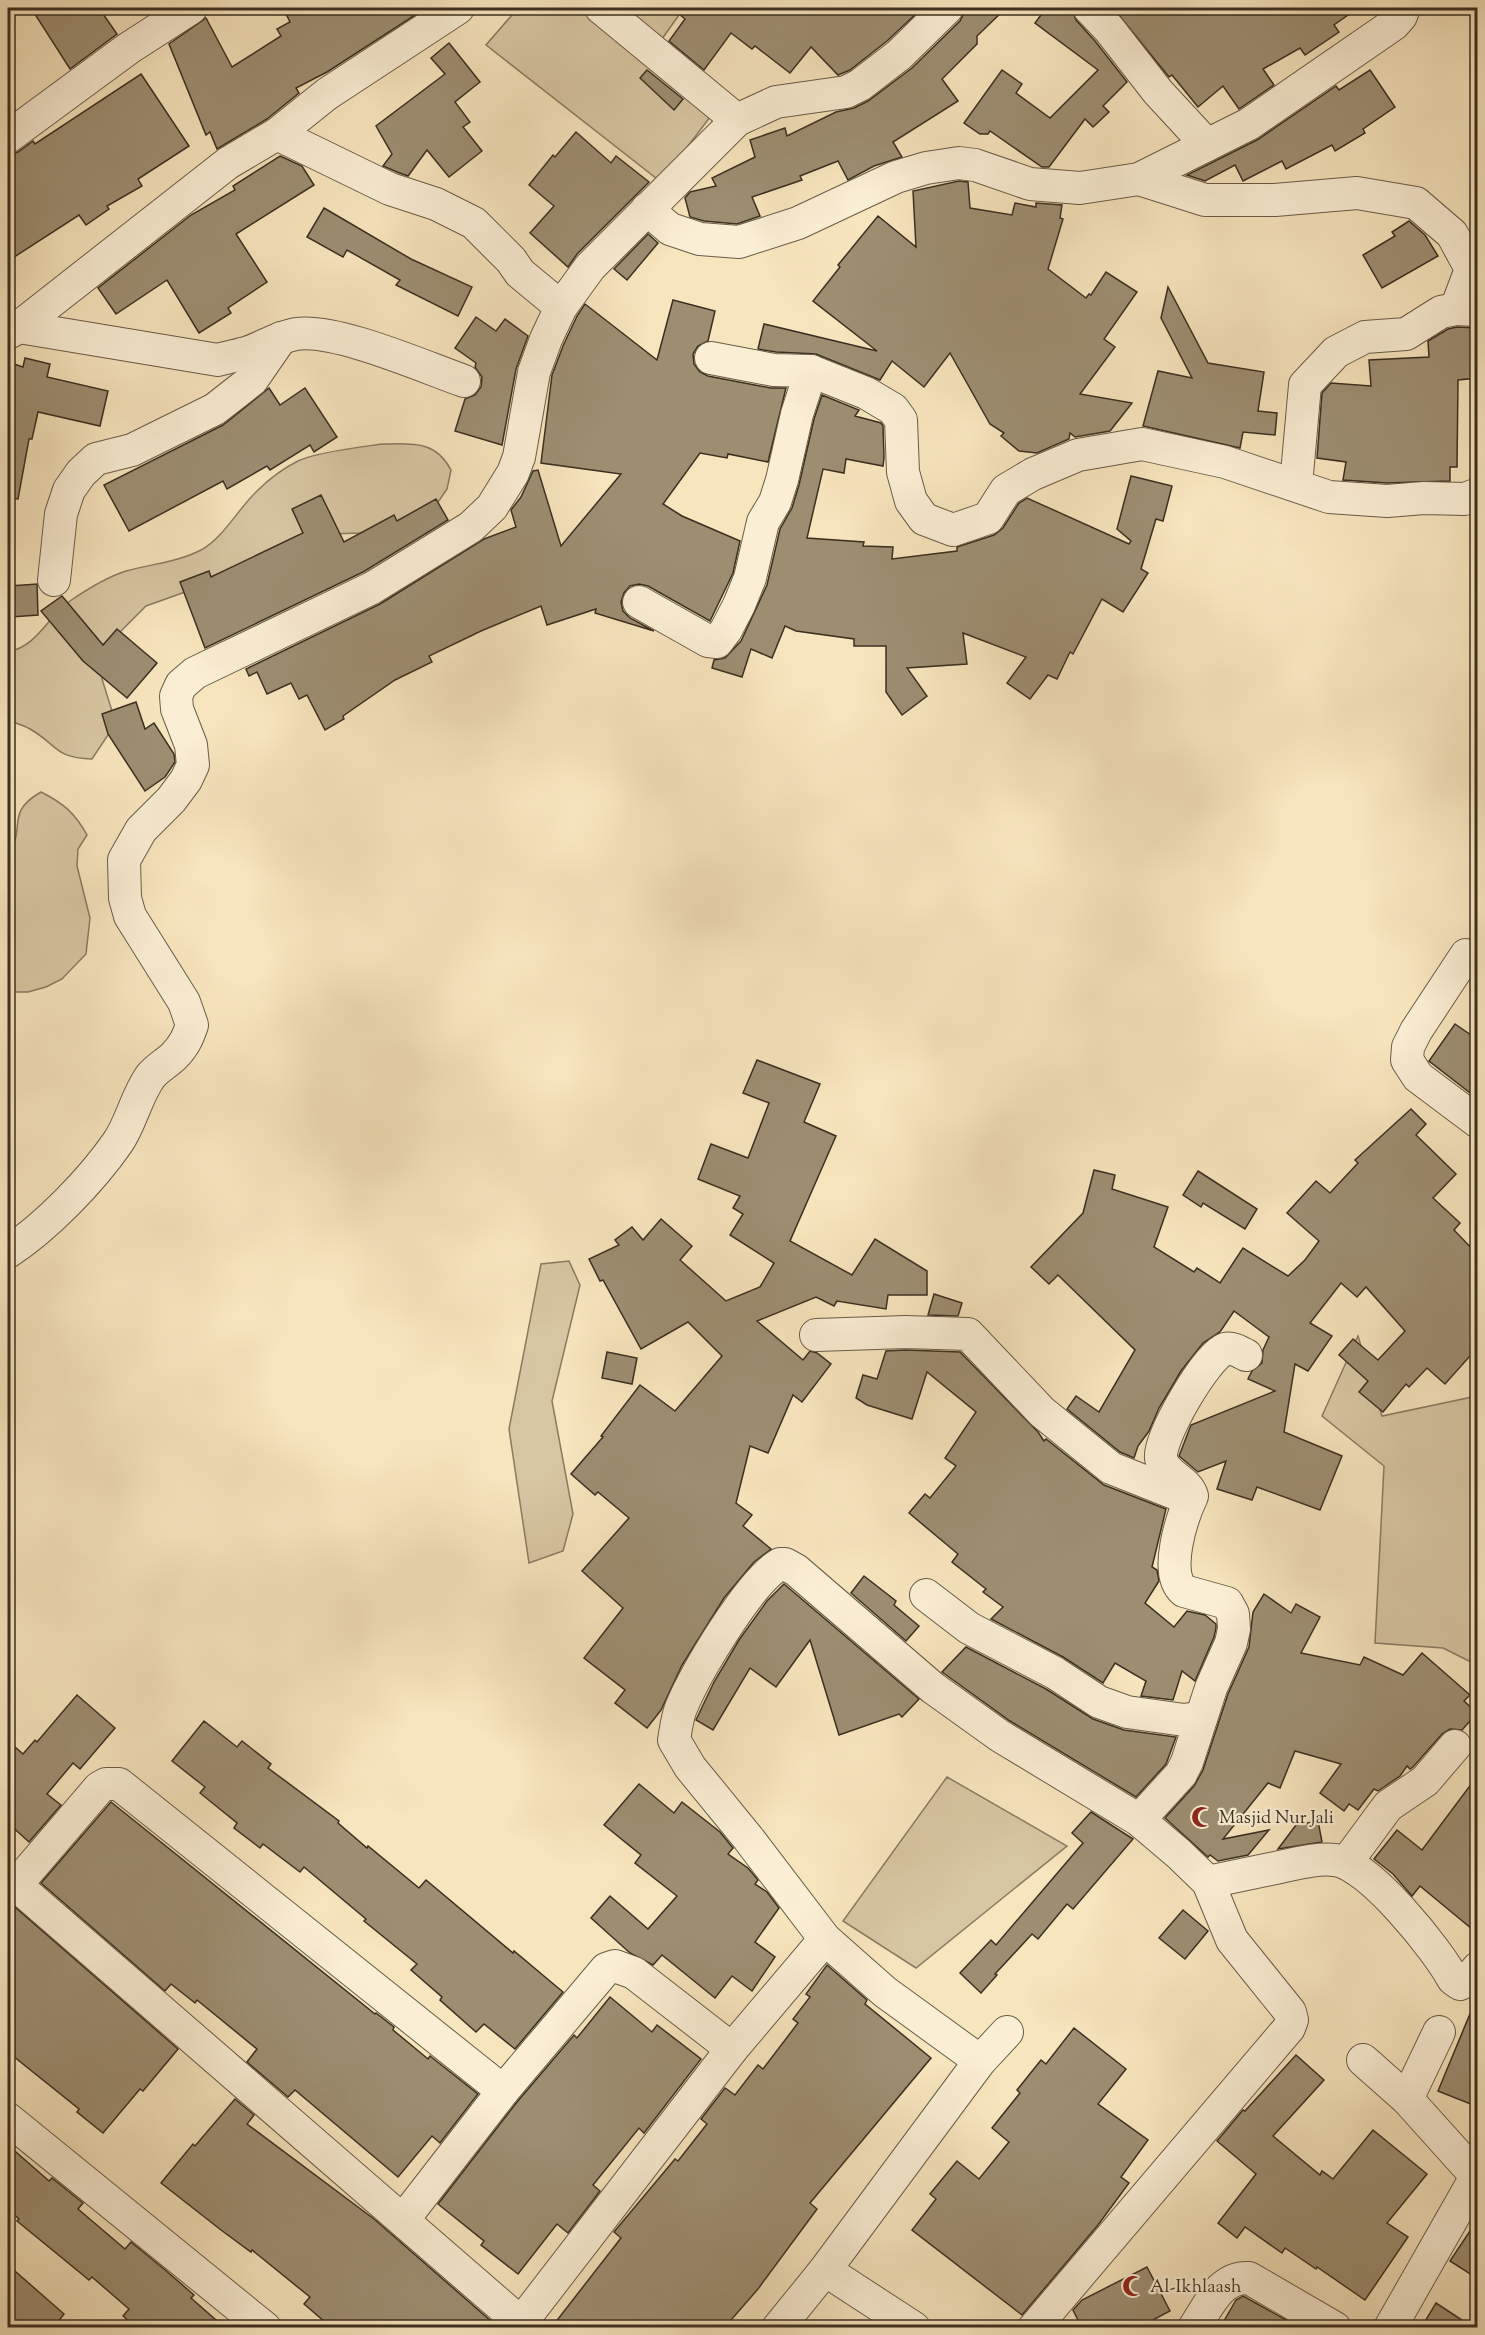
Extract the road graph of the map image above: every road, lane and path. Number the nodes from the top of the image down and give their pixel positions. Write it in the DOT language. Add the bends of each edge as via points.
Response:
graph roads {
  1 [pos="191,8"];
  2 [pos="458,8"];
  3 [pos="601,8"];
  4 [pos="947,8"];
  5 [pos="1089,8"];
  6 [pos="1404,8"];
  7 [pos="736,120"];
  8 [pos="277,134"];
  9 [pos="8,137"];
  10 [pos="1207,145"];
  11 [pos="1139,179"];
  12 [pos="647,209"];
  13 [pos="561,307"];
  14 [pos="1467,310"];
  15 [pos="13,330"];
  16 [pos="281,338"];
  17 [pos="711,358"];
  18 [pos="811,370"];
  19 [pos="464,381"];
  20 [pos="1296,485"];
  21 [pos="1478,494"];
  22 [pos="54,580"];
  23 [pos="639,602"];
  24 [pos="1466,956"];
  25 [pos="1478,1122"];
  26 [pos="8,1252"];
  27 [pos="816,1335"];
  28 [pos="1246,1355"];
  29 [pos="1190,1500"];
  30 [pos="926,1595"];
  31 [pos="1201,1718"];
  32 [pos="1455,1746"];
  33 [pos="1139,1820"];
  34 [pos="1346,1863"];
  35 [pos="1208,1881"];
  36 [pos="12,1882"];
  37 [pos="825,1939"];
  38 [pos="1478,1968"];
  39 [pos="1007,2032"];
  40 [pos="1439,2032"];
  41 [pos="732,2049"];
  42 [pos="1363,2060"];
  43 [pos="980,2061"];
  44 [pos="502,2091"];
  45 [pos="1407,2099"];
  46 [pos="8,2119"];
  47 [pos="1477,2177"];
  48 [pos="403,2220"];
  49 [pos="825,2270"];
  50 [pos="519,2325"];
  51 [pos="266,2328"];
  52 [pos="778,2328"];
  53 [pos="914,2328"];
  54 [pos="1034,2328"];
  55 [pos="1194,2328"];
  56 [pos="1335,2328"];
  57 [pos="1390,2328"];
  1 -- 9 [label="street" via="129,48"];
  2 -- 8 [label="street" via="327,94"];
  3 -- 7 [label="street"];
  4 -- 7 [label="street" via="861,85 846,92 776,102"];
  5 -- 10 [label="street"];
  6 -- 10 [label="street" via="1384,31 1249,124"];
  7 -- 12 [label="street"];
  8 -- 13 [label="street" via="390,189 436,204 474,224 520,273"];
  8 -- 15 [label="street" via="228,163"];
  10 -- 11 [label="street"];
  11 -- 12 [label="street" via="1080,188 1030,184 975,165 926,168 896,177 798,223 739,242 700,239 670,229"];
  11 -- 14 [label="street" via="1205,200 1275,200 1357,193 1416,202 1452,234 1471,269"];
  12 -- 13 [label="street" via="590,267"];
  13 -- 26 [label="street" via="534,372 519,457 506,488 492,507 471,527 372,588 195,673 181,685 176,696 177,709 191,745 193,765 186,780 141,830 124,860 125,898 130,915 184,1002 192,1025 186,1042 152,1075 119,1141 73,1197"];
  14 -- 20 [label="street" via="1441,312 1406,334 1365,337 1336,352 1316,371 1305,385"];
  15 -- 16 [label="street" via="218,360"];
  16 -- 19 [label="street" via="315,334 356,343"];
  16 -- 22 [label="street" via="252,380 214,409 132,450 96,459 81,473 69,490 62,514"];
  17 -- 18 [label="street" via="774,370"];
  18 -- 20 [label="street" via="866,393 898,415 903,472 911,501 924,519 953,530 988,518 1006,490 1033,474 1077,455 1142,444 1225,462"];
  18 -- 23 [label="street" via="775,502 763,522 750,578 726,630 717,642 708,641"];
  20 -- 21 [label="street" via="1329,497 1387,501 1465,499"];
  24 -- 25 [label="street" via="1416,1031 1407,1060 1418,1077"];
  27 -- 29 [label="street" via="968,1334 1042,1412 1111,1468"];
  28 -- 29 [label="street" via="1226,1349 1207,1365 1177,1413 1162,1447 1163,1466 1189,1489"];
  29 -- 31 [label="street" via="1176,1546 1174,1570 1179,1587 1227,1603 1234,1622 1228,1653"];
  30 -- 31 [label="street" via="969,1628 1055,1673 1099,1702 1128,1712 1184,1720"];
  31 -- 33 [label="street" via="1181,1774"];
  32 -- 34 [label="street" via="1425,1781 1383,1811"];
  33 -- 35 [label="street"];
  33 -- 37 [label="street" via="971,1716 796,1570 780,1564 759,1583 728,1626 681,1709 674,1740 690,1767"];
  34 -- 35 [label="street" via="1316,1860"];
  34 -- 38 [label="street" via="1361,1871 1424,1936 1453,1979 1460,1984"];
  35 -- 54 [label="street" via="1232,1940 1287,2006 1292,2020 1289,2028"];
  36 -- 44 [label="street" via="99,1788 119,1784"];
  36 -- 48 [label="street"];
  37 -- 41 [label="street"];
  37 -- 43 [label="street" via="885,1992"];
  39 -- 43 [label="street"];
  40 -- 45 [label="street"];
  41 -- 44 [label="street" via="634,1973 615,1966 606,1969"];
  41 -- 50 [label="street"];
  42 -- 45 [label="street"];
  43 -- 49 [label="street"];
  44 -- 48 [label="street"];
  45 -- 47 [label="street"];
  46 -- 51 [label="street"];
  47 -- 57 [label="street"];
  48 -- 50 [label="street"];
  49 -- 52 [label="street"];
  49 -- 53 [label="street"];
  55 -- 56 [label="street" via="1224,2284 1248,2278"];
}
